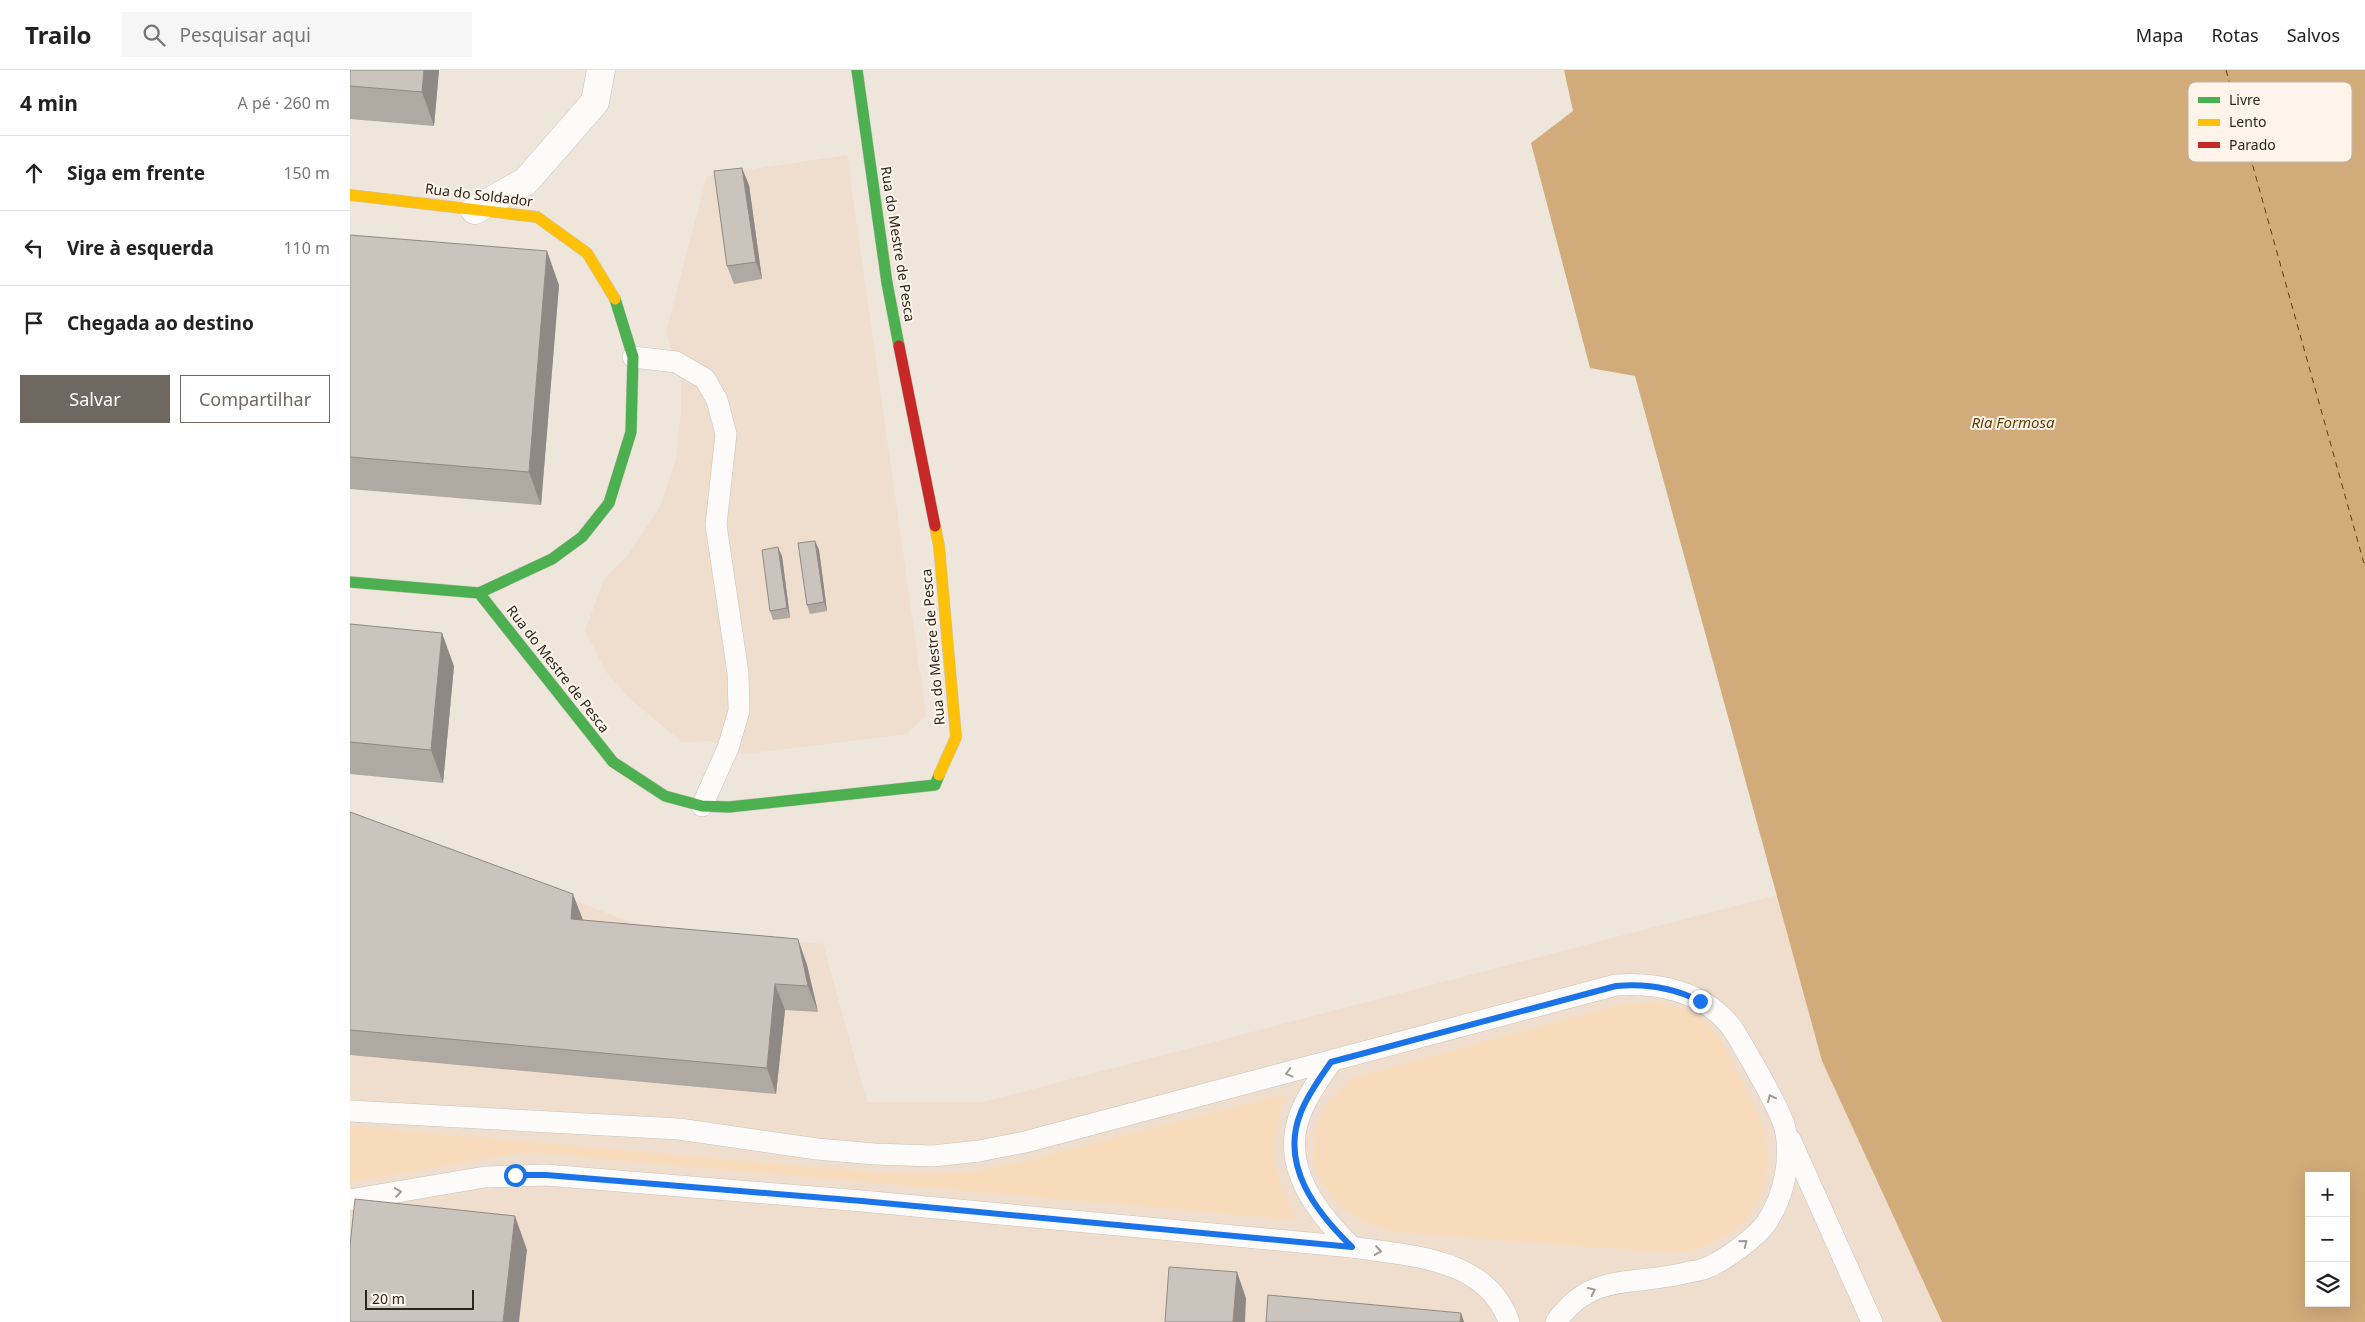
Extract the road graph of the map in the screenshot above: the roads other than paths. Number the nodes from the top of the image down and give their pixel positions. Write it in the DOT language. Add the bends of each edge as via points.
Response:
graph roads {
  1 [pos="601,70"];
  2 [pos="856,70"];
  3 [pos="350,195"];
  4 [pos="475,210"];
  5 [pos="633,357"];
  6 [pos="350,582"];
  7 [pos="479,593"];
  8 [pos="702,806"];
  9 [pos="1331,1062"];
  10 [pos="350,1111"];
  11 [pos="1784,1127"];
  12 [pos="350,1200"];
  13 [pos="1352,1247"];
  14 [pos="1509,1322"];
  15 [pos="1556,1322"];
  16 [pos="1872,1322"];
  1 -- 4 [label="street" via="595,102 526,182"];
  2 -- 8 [label="street, Rua do Mestre de Pesca" via="887,283 939,546 956,738 935,784 729,807"];
  3 -- 4 [label="street, Rua do Soldador"];
  4 -- 5 [label="street, Rua do Soldador" via="537,217 586,253 614,295"];
  5 -- 7 [label="street, Rua do Soldador" via="631,432 610,503 582,537 552,559"];
  5 -- 8 [label="lane" via="676,362 704,379 718,400 726,434 716,525 738,673 739,711 728,748"];
  6 -- 7 [label="street"];
  7 -- 8 [label="street, Rua do Mestre de Pesca" via="613,762 665,796"];
  9 -- 10 [label="lane, one-way" via="1025,1142 933,1156 817,1149 678,1129"];
  11 -- 9 [label="lane, one-way" via="1762,1079 1730,1025 1700,1001 1664,987 1616,986"];
  9 -- 13 [label="lane" via="1301,1112 1295,1134 1295,1159 1302,1182 1314,1203 1327,1223"];
  15 -- 11 [label="lane, one-way" via="1568,1305 1593,1289 1624,1281 1671,1277 1710,1267 1744,1244 1766,1223 1782,1191 1787,1160"];
  11 -- 16 [label="lane"];
  12 -- 13 [label="lane, one-way" via="485,1177 546,1175"];
  13 -- 14 [label="lane, one-way" via="1432,1259 1467,1271 1491,1290 1506,1311"];
}
